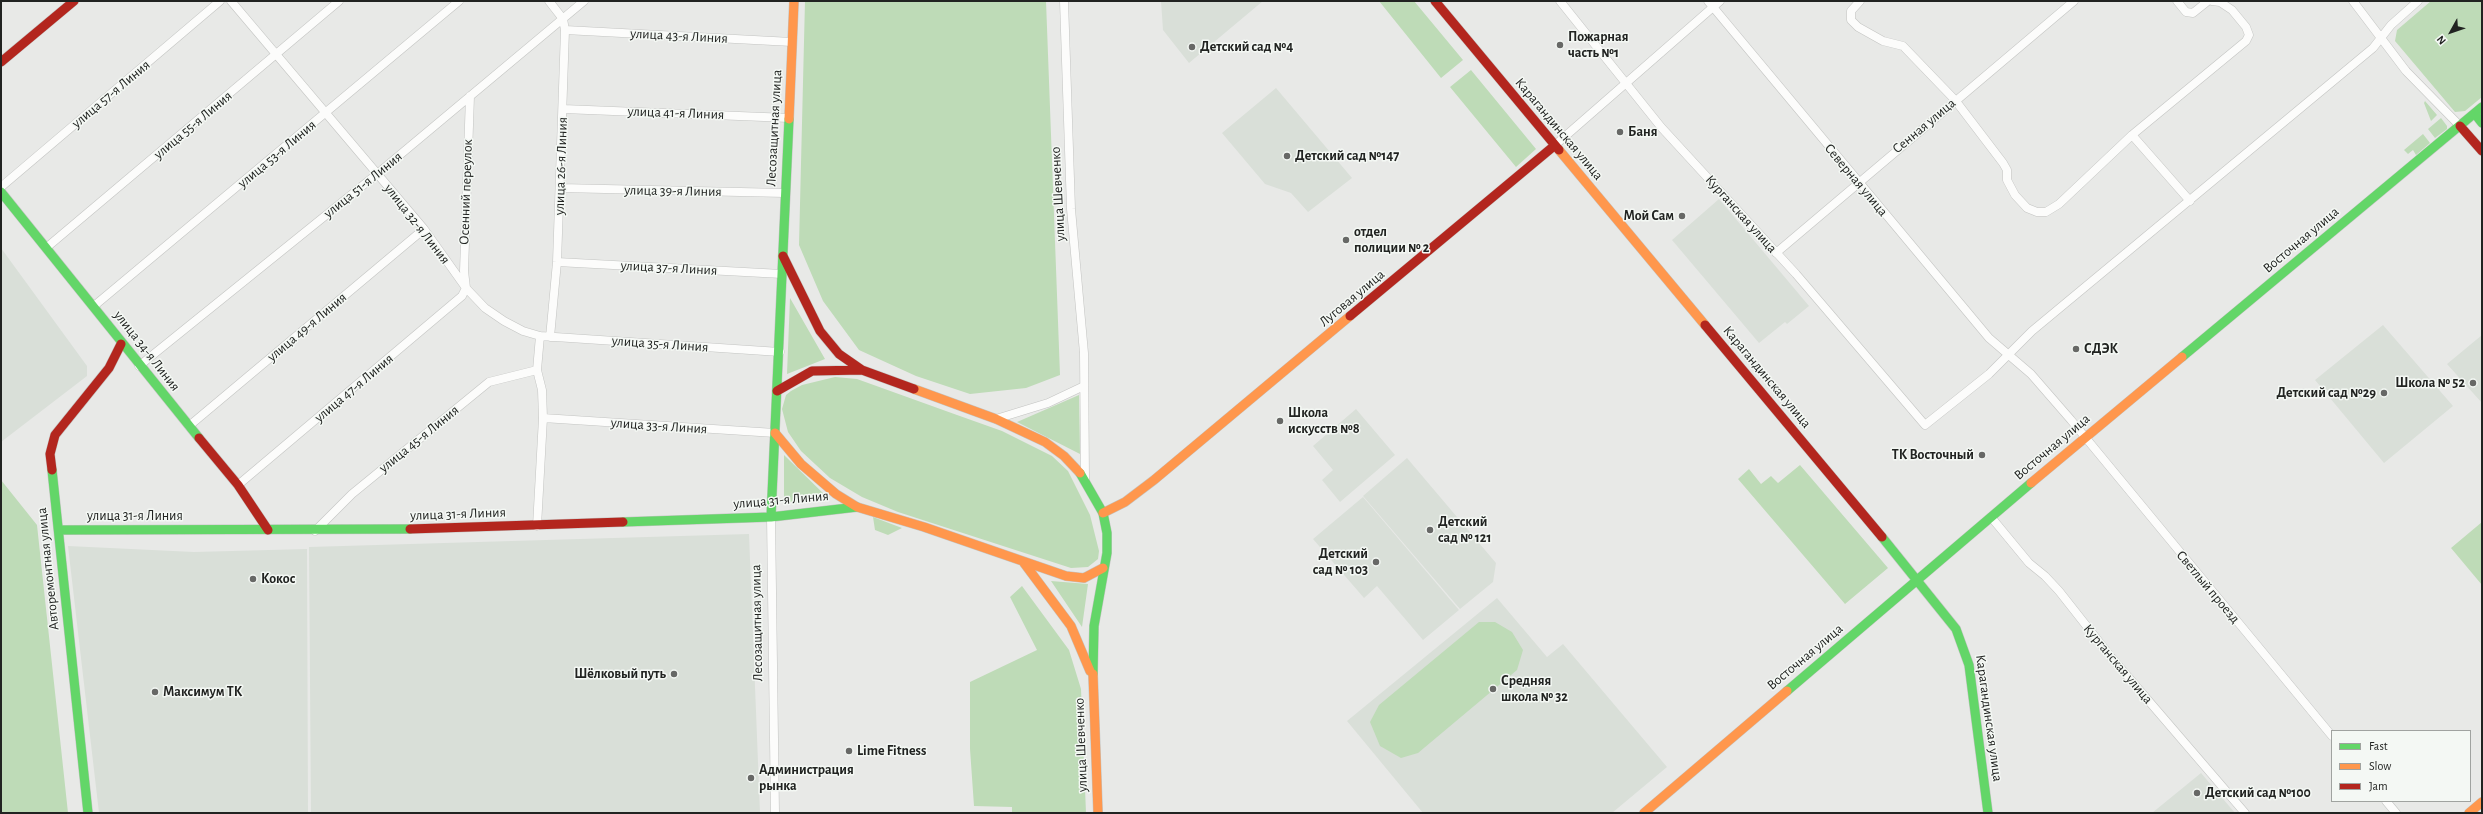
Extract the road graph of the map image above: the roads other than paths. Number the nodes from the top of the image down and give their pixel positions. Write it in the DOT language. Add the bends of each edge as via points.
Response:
graph roads {
  1 [pos="74,1"];
  2 [pos="220,1"];
  3 [pos="231,1"];
  4 [pos="339,1"];
  5 [pos="459,1"];
  6 [pos="549,1"];
  7 [pos="584,1"];
  8 [pos="794,1"];
  9 [pos="1064,1"];
  10 [pos="1435,1"];
  11 [pos="1560,1"];
  12 [pos="1720,1"];
  13 [pos="1860,1"];
  14 [pos="2074,1"];
  15 [pos="2177,1"];
  16 [pos="2208,1"];
  17 [pos="2212,1"];
  18 [pos="2353,1"];
  19 [pos="2418,1"];
  20 [pos="1710,4"];
  21 [pos="563,19"];
  22 [pos="566,30"];
  23 [pos="2382,36"];
  24 [pos="792,42"];
  25 [pos="276,55"];
  26 [pos="1,62"];
  27 [pos="1627,83"];
  28 [pos="470,96"];
  29 [pos="1955,100"];
  30 [pos="2482,107"];
  31 [pos="563,109"];
  32 [pos="326,113"];
  33 [pos="2474,114"];
  34 [pos="789,118"];
  35 [pos="2482,123"];
  36 [pos="2460,126"];
  37 [pos="2132,135"];
  38 [pos="1554,146"];
  39 [pos="2482,151"];
  40 [pos="377,174"];
  41 [pos="1858,182"];
  42 [pos="1,187"];
  43 [pos="560,188"];
  44 [pos="1,192"];
  45 [pos="785,193"];
  46 [pos="2190,201"];
  47 [pos="424,229"];
  48 [pos="46,248"];
  49 [pos="1776,253"];
  50 [pos="783,255"];
  51 [pos="557,262"];
  52 [pos="782,274"];
  53 [pos="466,288"];
  54 [pos="94,306"];
  55 [pos="540,336"];
  56 [pos="550,337"];
  57 [pos="121,344"];
  58 [pos="780,352"];
  59 [pos="2009,355"];
  60 [pos="139,366"];
  61 [pos="537,370"];
  62 [pos="862,370"];
  63 [pos="1084,386"];
  64 [pos="777,391"];
  65 [pos="543,418"];
  66 [pos="996,419"];
  67 [pos="189,426"];
  68 [pos="775,433"];
  69 [pos="2085,437"];
  70 [pos="1085,480"];
  71 [pos="238,485"];
  72 [pos="857,507"];
  73 [pos="1103,513"];
  74 [pos="771,517"];
  75 [pos="1991,517"];
  76 [pos="537,526"];
  77 [pos="59,530"];
  78 [pos="268,530"];
  79 [pos="315,531"];
  80 [pos="1024,563"];
  81 [pos="1103,568"];
  82 [pos="1919,578"];
  83 [pos="1093,677"];
  84 [pos="2331,735"];
  85 [pos="2387,802"];
  86 [pos="2482,802"];
  87 [pos="88,813"];
  88 [pos="775,813"];
  89 [pos="1098,813"];
  90 [pos="1644,813"];
  91 [pos="1988,813"];
  92 [pos="2245,813"];
  93 [pos="2396,813"];
  94 [pos="2469,813"];
  1 -- 26 [label="main road"];
  2 -- 42 [label="street, улица 57-я Линия"];
  3 -- 25 [label="street, улица 32-я Линия"];
  4 -- 25 [label="street, улица 55-я Линия"];
  5 -- 32 [label="street, улица 53-я Линия"];
  6 -- 21 [label="street, улица 26-я Линия"];
  7 -- 21 [label="street, улица 51-я Линия"];
  8 -- 24 [label="main road, Лесозащитная улица"];
  9 -- 63 [label="street, улица Шевченко" via="1071,209 1084,353"];
  10 -- 38 [label="main road, Карагандинская улица"];
  11 -- 27 [label="street, Курганская улица"];
  12 -- 20 [label="street, Луговая улица"];
  13 -- 29 [label="street" via="1851,11 1851,20 1858,27 1883,41 1903,46"];
  14 -- 29 [label="street, Сенная улица"];
  15 -- 16 [label="street" via="2186,12 2193,13"];
  17 -- 37 [label="street" via="2220,2 2232,10 2246,26 2249,35 2246,41"];
  18 -- 23 [label="street"];
  19 -- 23 [label="street"];
  20 -- 27 [label="street, Луговая улица"];
  20 -- 41 [label="street, Северная улица"];
  21 -- 22 [label="street, улица 26-я Линия"];
  21 -- 28 [label="street, улица 51-я Линия"];
  22 -- 24 [label="street, улица 43-я Линия"];
  22 -- 31 [label="street, улица 26-я Линия"];
  23 -- 36 [label="street" via="2416,82"];
  23 -- 46 [label="street" via="2373,48"];
  24 -- 34 [label="main road, Лесозащитная улица"];
  25 -- 32 [label="street, улица 32-я Линия"];
  25 -- 48 [label="street, улица 55-я Линия"];
  27 -- 38 [label="street, Луговая улица"];
  27 -- 49 [label="street, Курганская улица" via="1661,127"];
  28 -- 40 [label="street, улица 51-я Линия"];
  28 -- 53 [label="street, Осенний переулок" via="464,271"];
  29 -- 37 [label="street" via="2003,163 2007,170 2007,180 2015,195 2027,208 2037,212 2046,212 2059,204"];
  29 -- 41 [label="street, Сенная улица"];
  30 -- 33 [label="main road, Восточная улица"];
  31 -- 34 [label="street, улица 41-я Линия"];
  31 -- 43 [label="street, улица 26-я Линия"];
  32 -- 40 [label="street, улица 32-я Линия"];
  32 -- 54 [label="street, улица 53-я Линия"];
  33 -- 35 [label="main road"];
  33 -- 36 [label="main road, Восточная улица"];
  34 -- 45 [label="main road, Лесозащитная улица"];
  36 -- 39 [label="main road"];
  36 -- 69 [label="main road, Восточная улица"];
  37 -- 46 [label="street"];
  38 -- 73 [label="main road, Луговая улица" via="1154,480 1126,502"];
  38 -- 82 [label="main road, Карагандинская улица"];
  40 -- 47 [label="street, улица 32-я Линия"];
  40 -- 60 [label="street, улица 51-я Линия"];
  41 -- 49 [label="street, Сенная улица"];
  41 -- 59 [label="street, Северная улица" via="1990,338"];
  43 -- 45 [label="street, улица 39-я Линия"];
  43 -- 51 [label="street, улица 26-я Линия"];
  44 -- 48 [label="main road, улица 34-я Линия"];
  45 -- 50 [label="main road, Лесозащитная улица"];
  46 -- 59 [label="street" via="2032,331"];
  47 -- 53 [label="street, улица 32-я Линия"];
  47 -- 67 [label="street, улица 49-я Линия"];
  48 -- 54 [label="main road, улица 34-я Линия"];
  49 -- 59 [label="street, Курганская улица" via="1925,425"];
  50 -- 52 [label="main road, Лесозащитная улица"];
  50 -- 62 [label="main road, Лесозащитная улица" via="820,331 839,354"];
  51 -- 52 [label="street, улица 37-я Линия"];
  51 -- 56 [label="street, улица 26-я Линия"];
  52 -- 58 [label="main road, Лесозащитная улица"];
  53 -- 55 [label="street, улица 32-я Линия" via="485,308 504,321 523,332"];
  53 -- 71 [label="street, улица 47-я Линия" via="462,296"];
  54 -- 57 [label="main road, улица 34-я Линия"];
  55 -- 56 [label="street, улица 35-я Линия"];
  55 -- 61 [label="street"];
  56 -- 58 [label="street, улица 35-я Линия"];
  57 -- 60 [label="main road, улица 34-я Линия"];
  57 -- 77 [label="main road, Авторемонтная улица" via="109,368 55,436 50,454"];
  58 -- 64 [label="main road, Лесозащитная улица"];
  59 -- 69 [label="street, Северная улица" via="2031,374"];
  60 -- 67 [label="main road, улица 34-я Линия"];
  61 -- 65 [label="street" via="542,390"];
  61 -- 79 [label="street, улица 45-я Линия" via="489,382 352,494"];
  62 -- 64 [label="main road" via="812,371"];
  62 -- 66 [label="main road"];
  63 -- 66 [label="street" via="1036,408"];
  63 -- 70 [label="street, улица Шевченко"];
  64 -- 68 [label="main road, Лесозащитная улица"];
  65 -- 68 [label="street, улица 33-я Линия"];
  65 -- 76 [label="street"];
  66 -- 70 [label="main road" via="1057,449"];
  67 -- 71 [label="main road, улица 34-я Линия"];
  68 -- 72 [label="main road" via="801,464 836,494"];
  68 -- 74 [label="main road, Лесозащитная улица"];
  69 -- 75 [label="main road, Восточная улица"];
  69 -- 84 [label="street, Светлый проезд"];
  70 -- 73 [label="main road"];
  71 -- 78 [label="main road, улица 34-я Линия"];
  72 -- 74 [label="main road, улица 31-я Линия"];
  72 -- 80 [label="main road" via="924,527"];
  73 -- 81 [label="main road, улица Шевченко" via="1107,544"];
  74 -- 76 [label="main road, улица 31-я Линия"];
  74 -- 88 [label="street, Лесозащитная улица"];
  75 -- 82 [label="main road, Восточная улица"];
  75 -- 92 [label="street, Курганская улица" via="2029,563 2059,591 2111,657"];
  76 -- 79 [label="main road, улица 31-я Линия"];
  77 -- 78 [label="main road, улица 31-я Линия"];
  77 -- 87 [label="main road, Авторемонтная улица"];
  78 -- 79 [label="main road, улица 31-я Линия"];
  80 -- 81 [label="main road" via="1078,578 1090,576"];
  80 -- 83 [label="main road, улица Шевченко" via="1071,626"];
  81 -- 83 [label="main road, улица Шевченко" via="1096,608"];
  82 -- 90 [label="main road, Восточная улица"];
  82 -- 91 [label="main road, Карагандинская улица" via="1956,629 1968,659"];
  83 -- 89 [label="main road, улица Шевченко"];
  85 -- 93 [label="street"];
  86 -- 94 [label="main road"];
}
